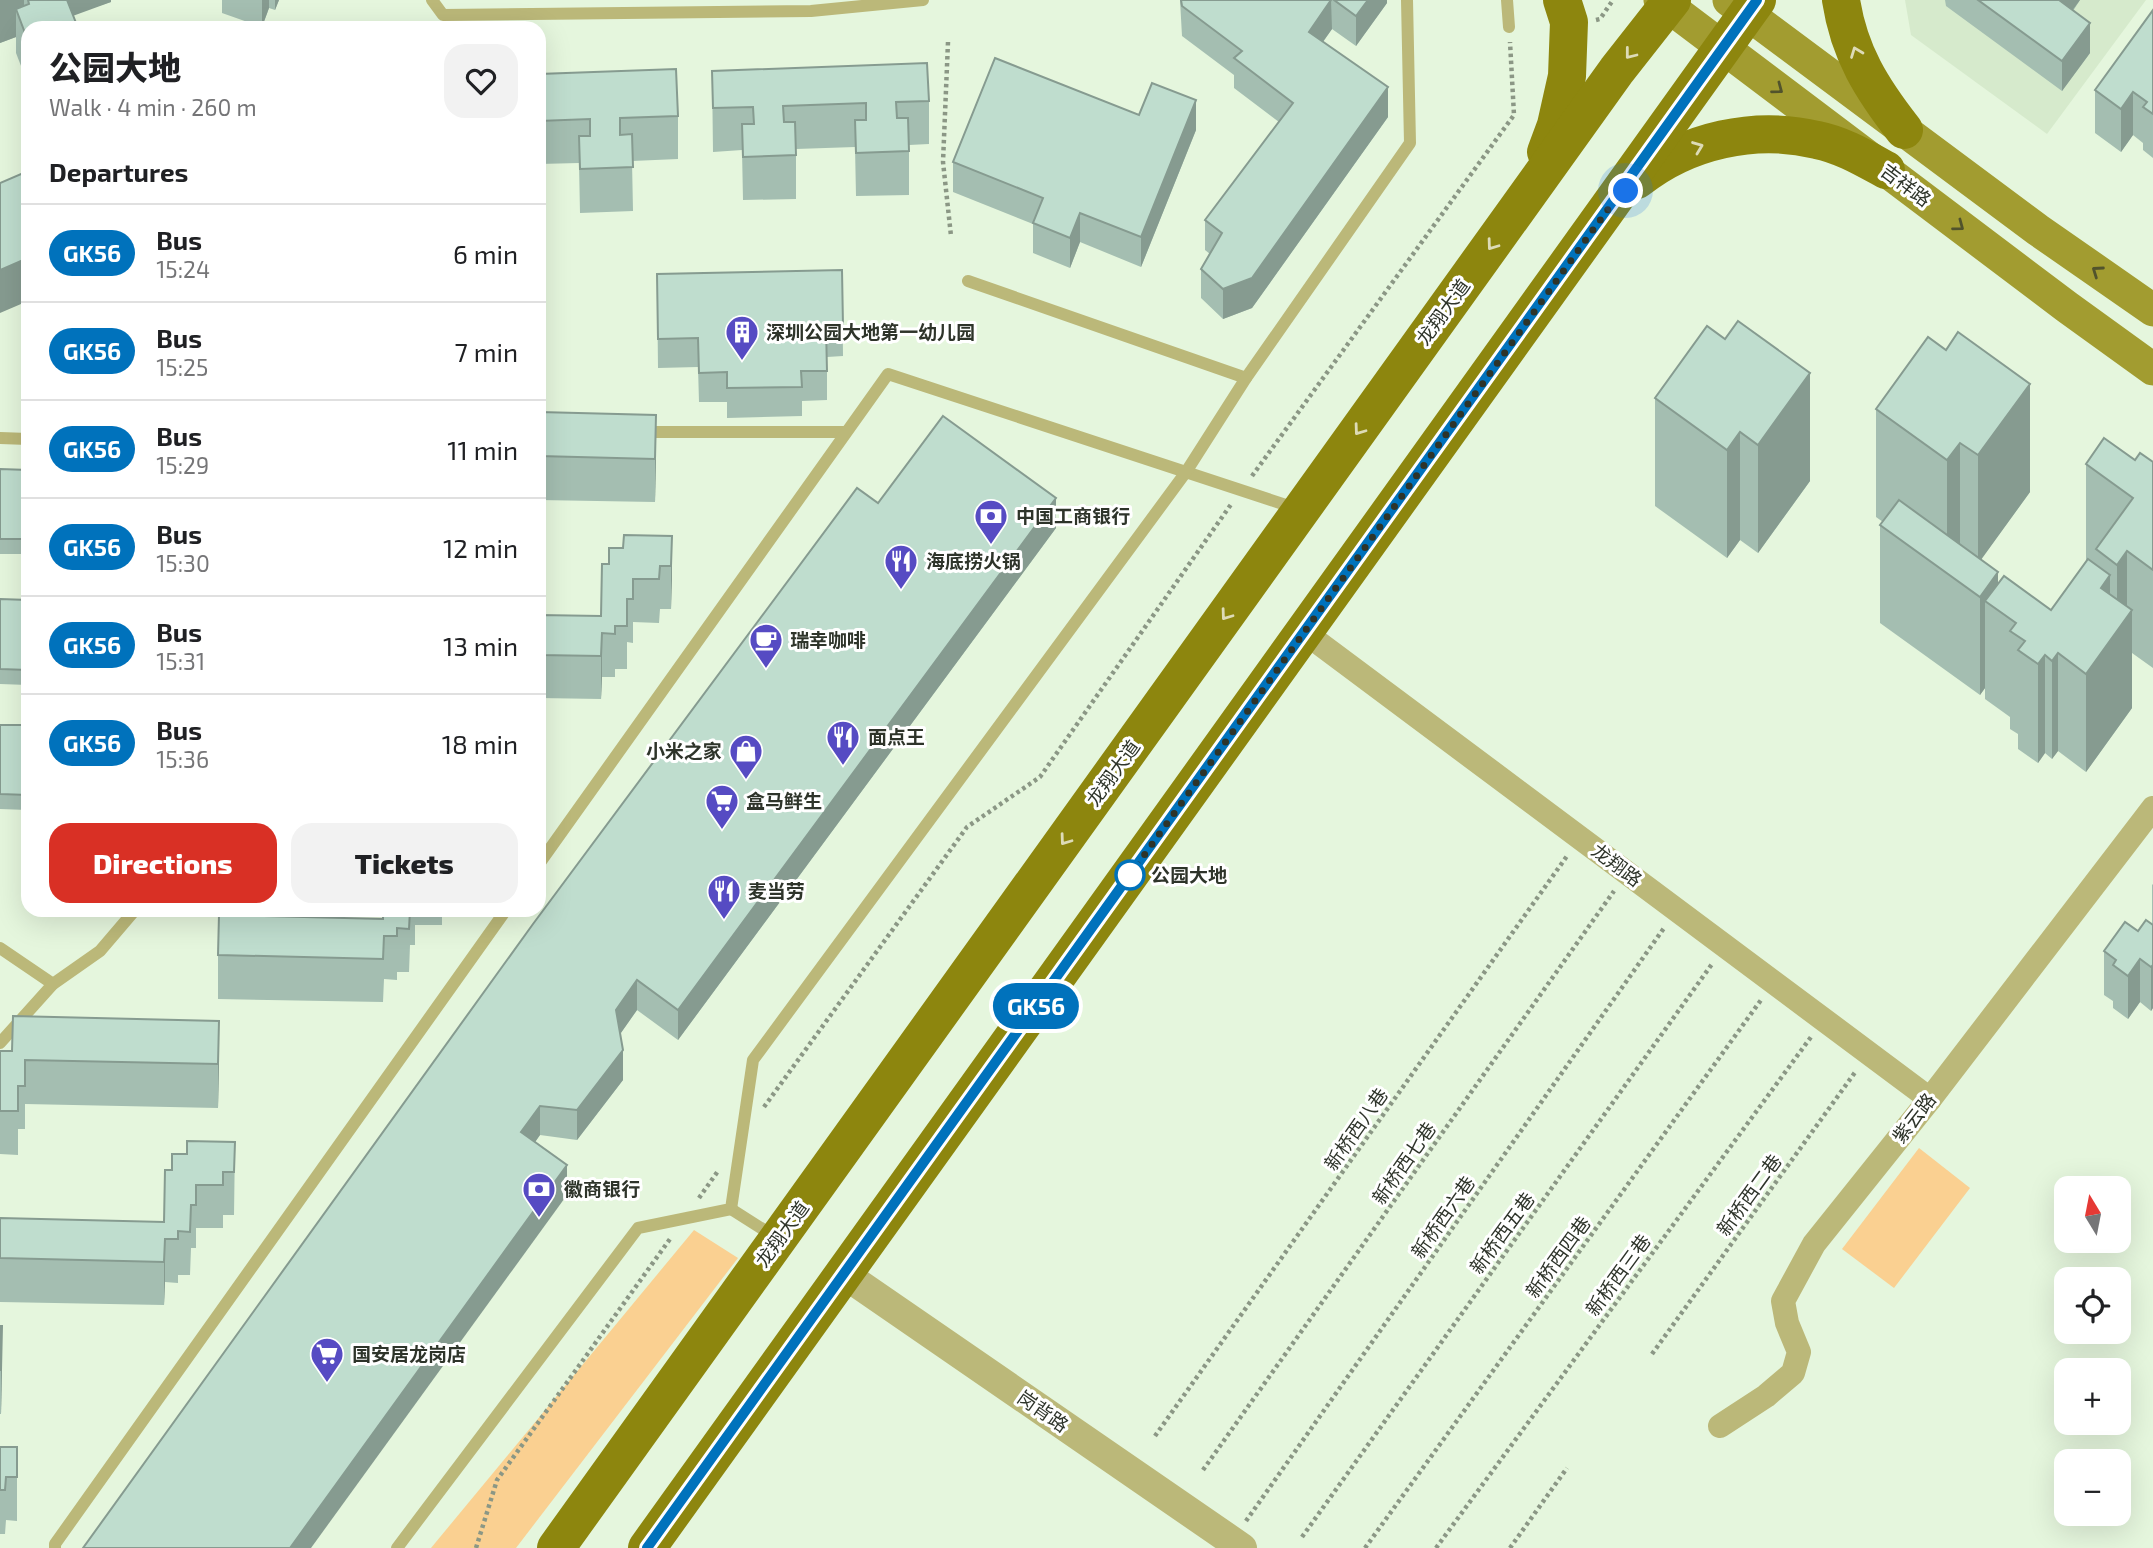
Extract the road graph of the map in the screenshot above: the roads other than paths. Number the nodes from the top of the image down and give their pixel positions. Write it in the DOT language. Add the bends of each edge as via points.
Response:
graph roads {
  1 [pos="432,0"];
  2 [pos="923,0"];
  3 [pos="1408,0"];
  4 [pos="1507,0"];
  5 [pos="1841,0"];
  6 [pos="1666,2"];
  7 [pos="1745,5"];
  8 [pos="1566,11"];
  9 [pos="1508,27"];
  10 [pos="1723,48"];
  11 [pos="1904,130"];
  12 [pos="1886,170"];
  13 [pos="1531,190"];
  14 [pos="1590,234"];
  15 [pos="968,282"];
  16 [pos="2153,310"];
  17 [pos="2153,369"];
  18 [pos="1246,379"];
  19 [pos="623,432"];
  20 [pos="846,432"];
  21 [pos="0,438"];
  22 [pos="21,439"];
  23 [pos="1186,472"];
  24 [pos="1301,510"];
  25 [pos="1304,632"];
  26 [pos="2153,808"];
  27 [pos="546,854"];
  28 [pos="129,917"];
  29 [pos="501,917"];
  30 [pos="0,948"];
  31 [pos="53,984"];
  32 [pos="0,1044"];
  33 [pos="1930,1099"];
  34 [pos="731,1209"];
  35 [pos="778,1239"];
  36 [pos="844,1274"];
  37 [pos="1720,1426"];
  38 [pos="1237,1544"];
  39 [pos="55,1548"];
  40 [pos="397,1548"];
  41 [pos="556,1548"];
  42 [pos="647,1548"];
  1 -- 2 [label="lane" via="443,15 811,11"];
  3 -- 18 [label="lane" via="1410,143"];
  4 -- 9 [label="lane"];
  11 -- 5 [label="main road, one-way" via="1877,96 1857,58"];
  6 -- 10 [label="main road, 吉祥路"];
  6 -- 13 [label="main road, 龙翔大道, one-way"];
  7 -- 10 [label="main road"];
  7 -- 11 [label="main road"];
  8 -- 13 [label="main road" via="1567,76 1559,113"];
  10 -- 12 [label="main road, 吉祥路, one-way"];
  10 -- 14 [label="main road"];
  16 -- 11 [label="main road, one-way"];
  14 -- 12 [label="main road, one-way" via="1639,178 1706,143 1743,135 1781,134 1818,140"];
  12 -- 17 [label="main road, 吉祥路, one-way"];
  13 -- 24 [label="main road, 龙翔大道, one-way"];
  14 -- 25 [label="main road"];
  15 -- 18 [label="lane"];
  18 -- 23 [label="lane"];
  19 -- 20 [label="lane"];
  20 -- 23 [label="lane" via="888,374"];
  20 -- 27 [label="lane"];
  21 -- 22 [label="lane"];
  23 -- 24 [label="lane"];
  23 -- 34 [label="lane" via="753,1060"];
  24 -- 35 [label="main road, 龙翔大道, one-way"];
  25 -- 33 [label="street, 龙翔路"];
  25 -- 36 [label="main road"];
  26 -- 33 [label="street, 紫云路"];
  28 -- 31 [label="lane" via="100,951"];
  29 -- 39 [label="lane"];
  30 -- 31 [label="lane"];
  31 -- 32 [label="lane"];
  33 -- 37 [label="street, 紫云路" via="1814,1244 1783,1301 1799,1352 1793,1373"];
  34 -- 35 [label="lane"];
  34 -- 40 [label="lane" via="638,1228"];
  35 -- 41 [label="main road, 龙翔大道"];
  36 -- 38 [label="street, 岗背路"];
  36 -- 42 [label="main road"];
}
